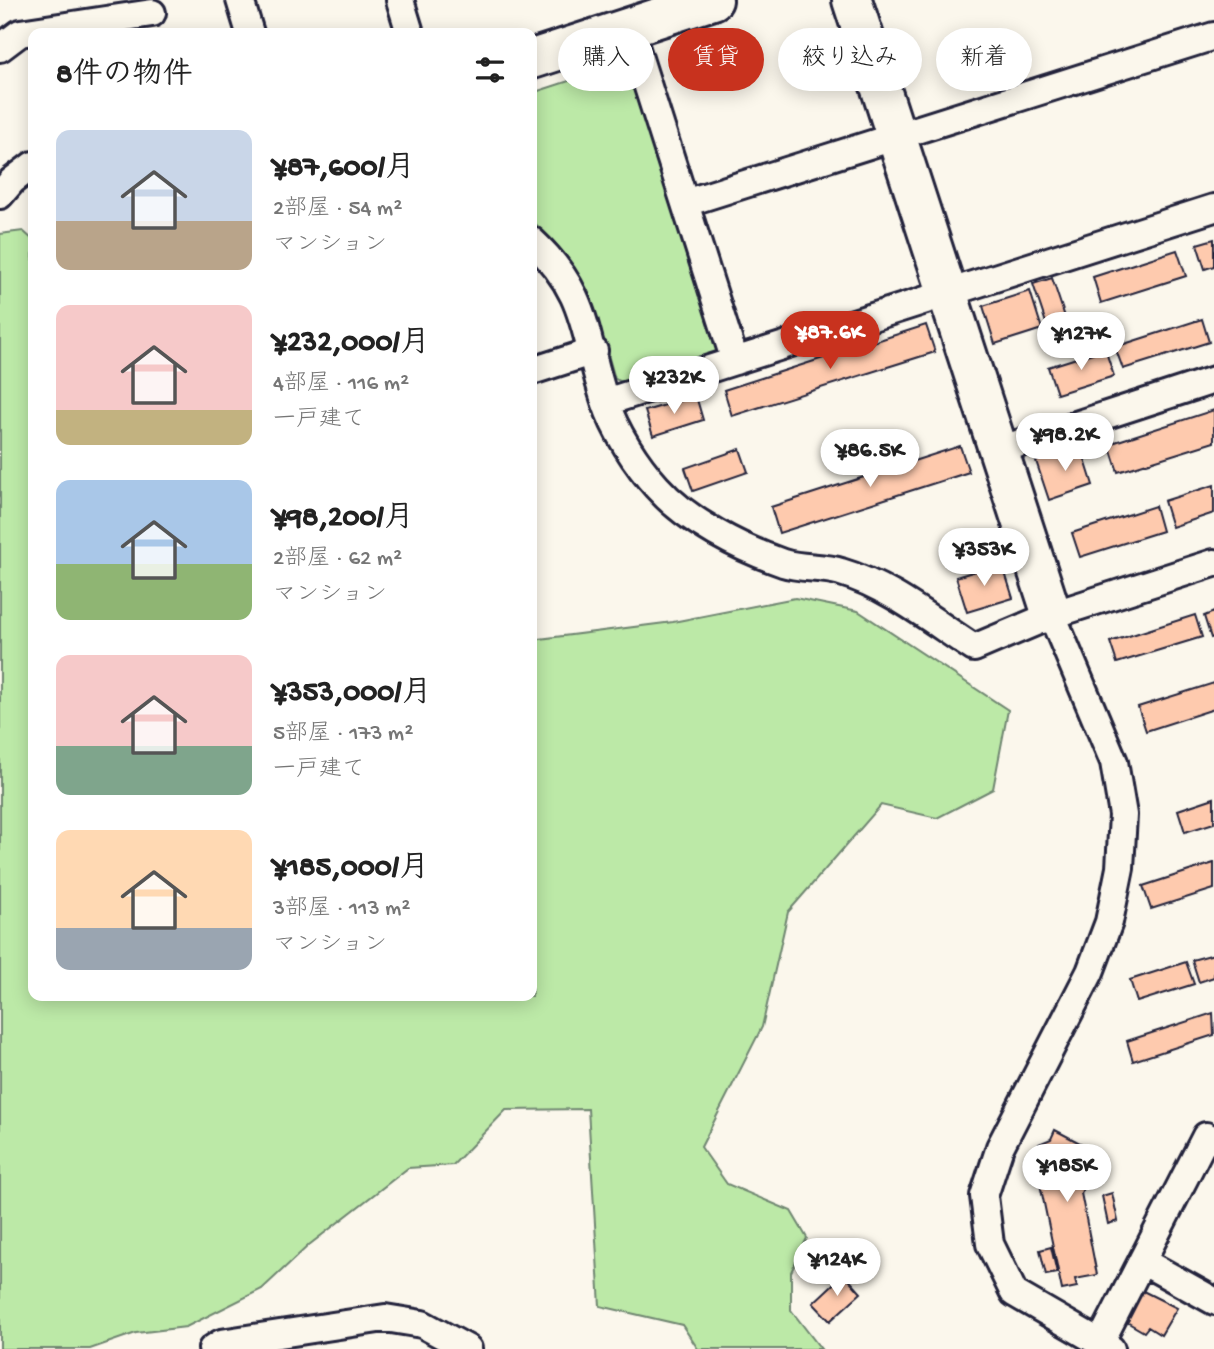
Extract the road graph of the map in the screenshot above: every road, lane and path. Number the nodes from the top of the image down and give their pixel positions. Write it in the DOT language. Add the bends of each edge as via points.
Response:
graph roads {
  1 [pos="240,0"];
  2 [pos="400,0"];
  3 [pos="713,0"];
  4 [pos="852,0"];
  5 [pos="153,15"];
  6 [pos="629,27"];
  7 [pos="57,28"];
  8 [pos="248,28"];
  9 [pos="408,28"];
  10 [pos="28,32"];
  11 [pos="1214,36"];
  12 [pos="0,48"];
  13 [pos="537,57"];
  14 [pos="895,135"];
  15 [pos="28,168"];
  16 [pos="4,181"];
  17 [pos="685,203"];
  18 [pos="1214,208"];
  19 [pos="537,246"];
  20 [pos="948,295"];
  21 [pos="594,351"];
  22 [pos="735,361"];
  23 [pos="537,369"];
  24 [pos="1214,380"];
  25 [pos="606,402"];
  26 [pos="999,450"];
  27 [pos="1214,563"];
  28 [pos="1052,615"];
  29 [pos="1214,1140"];
  30 [pos="1142,1261"];
  31 [pos="1214,1301"];
  32 [pos="1106,1346"];
  33 [pos="212,1349"];
  34 [pos="468,1349"];
  1 -- 8 [label="street"];
  2 -- 9 [label="street"];
  3 -- 6 [label="street"];
  4 -- 14 [label="street"];
  5 -- 7 [label="street"];
  6 -- 13 [label="street"];
  6 -- 17 [label="street"];
  10 -- 12 [label="street"];
  11 -- 14 [label="street"];
  14 -- 17 [label="street"];
  14 -- 20 [label="street"];
  15 -- 16 [label="street"];
  17 -- 22 [label="street"];
  18 -- 20 [label="street"];
  19 -- 21 [label="street" via="554,262 580,306"];
  20 -- 22 [label="street"];
  20 -- 26 [label="street"];
  21 -- 23 [label="street"];
  21 -- 25 [label="street"];
  22 -- 25 [label="street"];
  24 -- 26 [label="street"];
  25 -- 28 [label="street" via="628,447 657,488 695,519 740,544 785,564 840,571 877,586 974,648"];
  26 -- 28 [label="street"];
  27 -- 28 [label="street"];
  28 -- 32 [label="street" via="1114,762 1123,815 1120,868 1110,922 1090,972 1000,1147 984,1196 990,1244 1014,1293"];
  29 -- 30 [label="street" via="1206,1136"];
  30 -- 31 [label="street"];
  30 -- 32 [label="street"];
  33 -- 34 [label="street" via="221,1343 385,1318 422,1324"];
}
